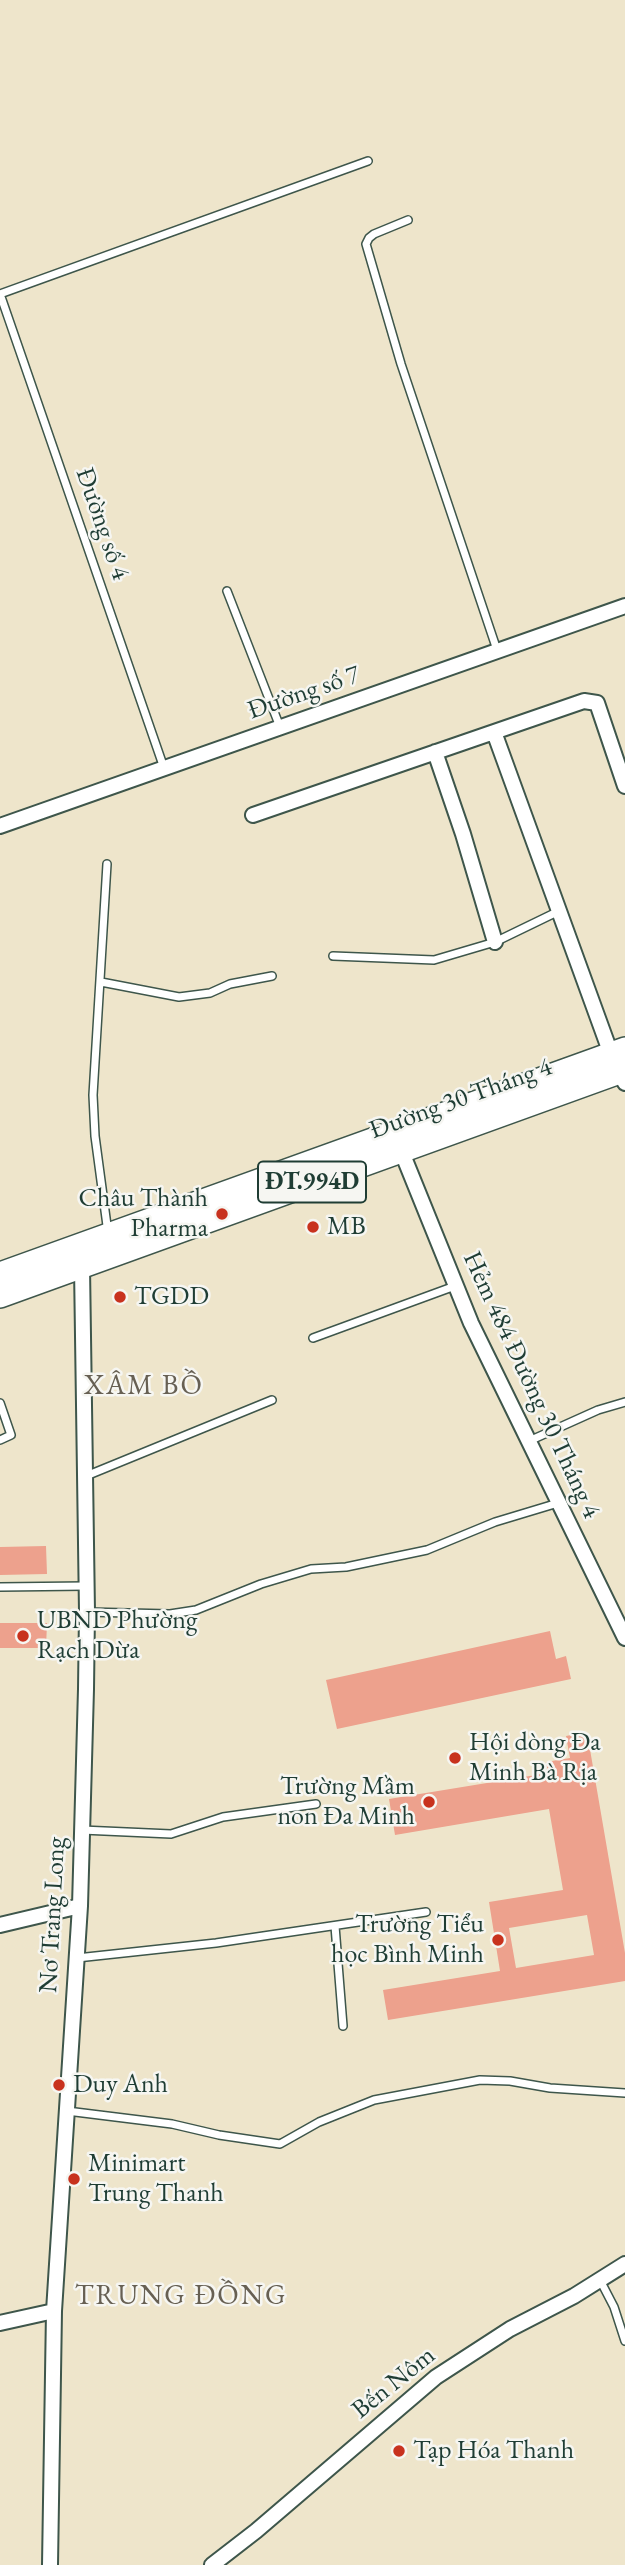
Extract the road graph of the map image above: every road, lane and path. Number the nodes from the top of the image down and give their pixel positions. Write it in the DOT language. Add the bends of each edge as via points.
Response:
graph roads {
  1 [pos="368,162"];
  2 [pos="408,220"];
  3 [pos="0,294"];
  4 [pos="227,591"];
  5 [pos="625,606"];
  6 [pos="498,651"];
  7 [pos="280,728"];
  8 [pos="494,732"];
  9 [pos="435,752"];
  10 [pos="164,768"];
  11 [pos="625,786"];
  12 [pos="253,815"];
  13 [pos="0,827"];
  14 [pos="107,864"];
  15 [pos="559,911"];
  16 [pos="495,943"];
  17 [pos="333,956"];
  18 [pos="272,976"];
  19 [pos="101,982"];
  20 [pos="621,1065"];
  21 [pos="401,1150"];
  22 [pos="113,1244"];
  23 [pos="78,1257"];
  24 [pos="0,1274"];
  25 [pos="455,1286"];
  26 [pos="0,1296"];
  27 [pos="313,1338"];
  28 [pos="272,1401"];
  29 [pos="625,1402"];
  30 [pos="0,1404"];
  31 [pos="0,1440"];
  32 [pos="528,1442"];
  33 [pos="86,1476"];
  34 [pos="558,1503"];
  35 [pos="87,1586"];
  36 [pos="0,1587"];
  37 [pos="88,1612"];
  38 [pos="625,1638"];
  39 [pos="316,1804"];
  40 [pos="81,1830"];
  41 [pos="79,1906"];
  42 [pos="426,1912"];
  43 [pos="0,1926"];
  44 [pos="335,1926"];
  45 [pos="76,1958"];
  46 [pos="343,2026"];
  47 [pos="625,2092"];
  48 [pos="66,2111"];
  49 [pos="625,2264"];
  50 [pos="600,2279"];
  51 [pos="54,2311"];
  52 [pos="0,2323"];
  53 [pos="625,2341"];
  54 [pos="50,2565"];
  55 [pos="212,2565"];
  1 -- 3 [label="lane"];
  2 -- 6 [label="lane" via="374,234 366,244 401,364"];
  3 -- 10 [label="lane, Đường số 4"];
  4 -- 7 [label="lane"];
  5 -- 6 [label="street, Đường số 7"];
  6 -- 7 [label="street, Đường số 7"];
  7 -- 10 [label="street, Đường số 7"];
  8 -- 9 [label="street"];
  8 -- 11 [label="street" via="591,700 601,712"];
  8 -- 15 [label="street"];
  9 -- 12 [label="street"];
  9 -- 16 [label="street"];
  10 -- 13 [label="street, Đường số 7"];
  14 -- 19 [label="lane"];
  15 -- 16 [label="lane"];
  15 -- 20 [label="street"];
  16 -- 17 [label="lane" via="434,960"];
  18 -- 19 [label="lane" via="179,997"];
  19 -- 22 [label="lane" via="94,1136"];
  20 -- 21 [label="main road, Đường 30 Tháng 4 / ĐT.994D"];
  20 -- 22 [label="main road, Đường 30 Tháng 4 / ĐT.994D"];
  21 -- 22 [label="main road, Đường 30 Tháng 4 / ĐT.994D"];
  21 -- 25 [label="street, Hẻm 484 Đường 30 Tháng 4"];
  22 -- 23 [label="main road, Đường 30 Tháng 4 / ĐT.994D"];
  23 -- 24 [label="main road, Đường 30 Tháng 4 / ĐT.994D"];
  23 -- 26 [label="main road, Đường 30 Tháng 4 / ĐT.994D"];
  23 -- 33 [label="street, Nơ Trang Long"];
  25 -- 27 [label="lane"];
  25 -- 32 [label="street, Hẻm 484 Đường 30 Tháng 4"];
  28 -- 33 [label="lane"];
  29 -- 32 [label="lane"];
  30 -- 31 [label="lane" via="11,1435"];
  32 -- 34 [label="street, Hẻm 484 Đường 30 Tháng 4"];
  33 -- 35 [label="street, Nơ Trang Long"];
  34 -- 37 [label="lane" via="427,1550 346,1567 311,1569 196,1610 170,1614"];
  34 -- 38 [label="street, Hẻm 484 Đường 30 Tháng 4"];
  35 -- 36 [label="lane"];
  35 -- 37 [label="street, Nơ Trang Long"];
  37 -- 40 [label="street, Nơ Trang Long"];
  39 -- 40 [label="lane" via="223,1817 171,1834"];
  40 -- 41 [label="street, Nơ Trang Long"];
  41 -- 43 [label="street"];
  41 -- 45 [label="street, Nơ Trang Long"];
  42 -- 44 [label="lane"];
  44 -- 45 [label="lane"];
  44 -- 46 [label="lane"];
  45 -- 48 [label="street, Nơ Trang Long"];
  47 -- 48 [label="lane" via="480,2080 374,2100 280,2144"];
  48 -- 51 [label="street, Nơ Trang Long"];
  49 -- 50 [label="street, Bến Nôm"];
  50 -- 53 [label="lane"];
  50 -- 55 [label="street, Bến Nôm" via="436,2377"];
  51 -- 52 [label="street"];
  51 -- 54 [label="street, Nơ Trang Long"];
}
